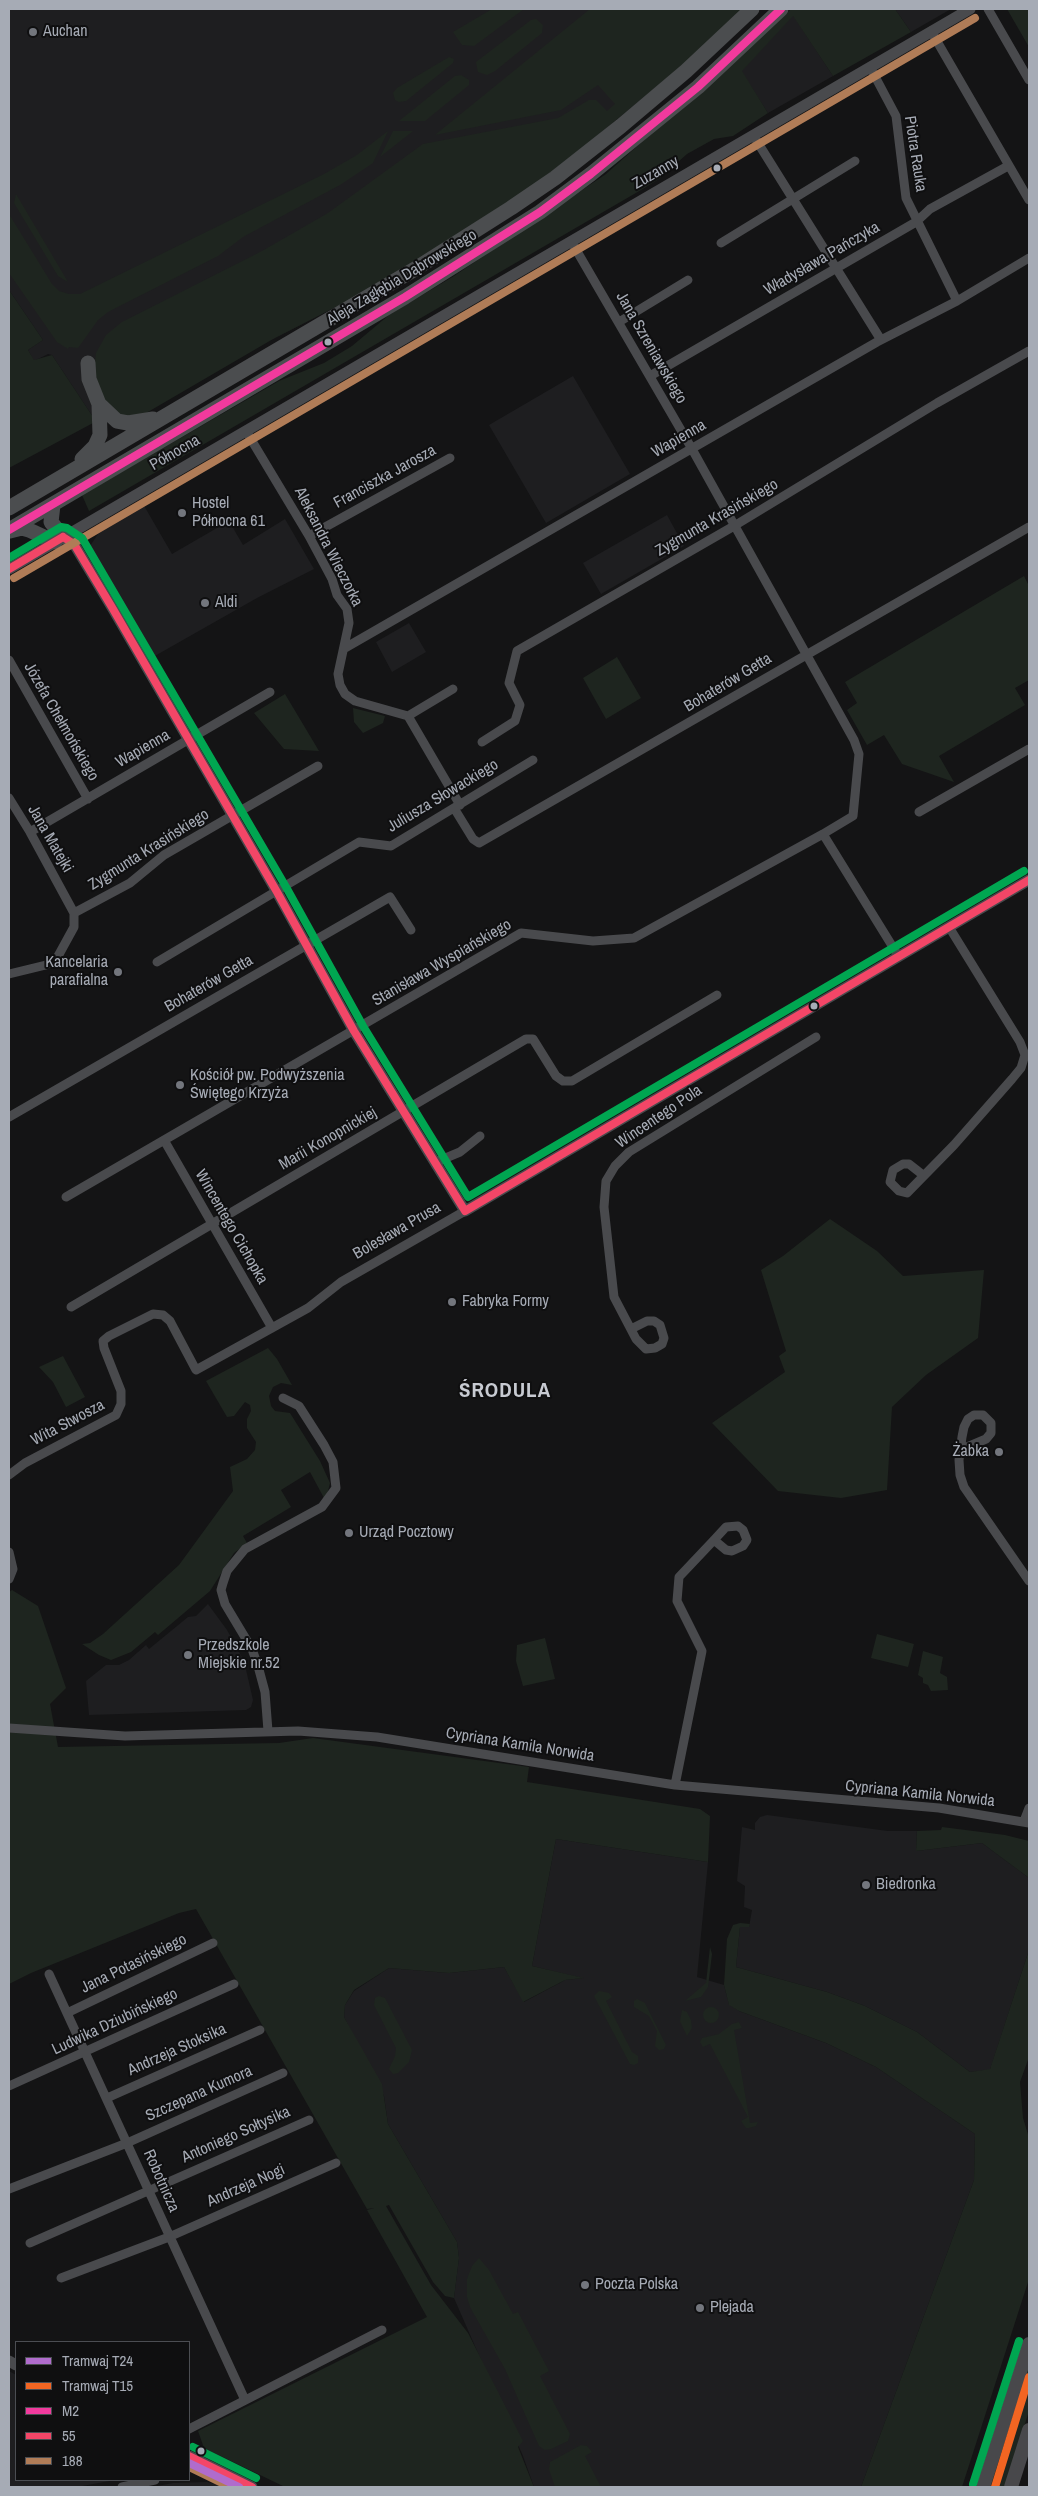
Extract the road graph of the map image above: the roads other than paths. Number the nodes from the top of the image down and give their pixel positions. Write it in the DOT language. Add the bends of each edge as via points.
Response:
graph roads {
  1 [pos="752,9"];
  2 [pos="781,9"];
  3 [pos="970,9"];
  4 [pos="988,9"];
  5 [pos="931,31"];
  6 [pos="870,66"];
  7 [pos="1029,80"];
  8 [pos="753,135"];
  9 [pos="855,161"];
  10 [pos="1008,166"];
  11 [pos="1029,200"];
  12 [pos="793,201"];
  13 [pos="916,222"];
  14 [pos="571,241"];
  15 [pos="721,243"];
  16 [pos="1029,258"];
  17 [pos="836,268"];
  18 [pos="688,280"];
  19 [pos="957,301"];
  20 [pos="619,322"];
  21 [pos="881,340"];
  22 [pos="1029,351"];
  23 [pos="88,363"];
  24 [pos="358,365"];
  25 [pos="650,376"];
  26 [pos="99,404"];
  27 [pos="162,418"];
  28 [pos="246,430"];
  29 [pos="692,449"];
  30 [pos="450,458"];
  31 [pos="75,469"];
  32 [pos="52,505"];
  33 [pos="9,508"];
  34 [pos="734,526"];
  35 [pos="1029,527"];
  36 [pos="9,531"];
  37 [pos="308,536"];
  38 [pos="59,540"];
  39 [pos="9,569"];
  40 [pos="345,648"];
  41 [pos="807,654"];
  42 [pos="9,660"];
  43 [pos="452,689"];
  44 [pos="270,692"];
  45 [pos="408,716"];
  46 [pos="188,740"];
  47 [pos="482,742"];
  48 [pos="1029,749"];
  49 [pos="533,760"];
  50 [pos="318,766"];
  51 [pos="9,798"];
  52 [pos="88,799"];
  53 [pos="457,806"];
  54 [pos="919,812"];
  55 [pos="231,815"];
  56 [pos="30,832"];
  57 [pos="823,834"];
  58 [pos="1029,880"];
  59 [pos="277,892"];
  60 [pos="74,913"];
  61 [pos="949,927"];
  62 [pos="412,930"];
  63 [pos="306,945"];
  64 [pos="899,957"];
  65 [pos="157,962"];
  66 [pos="9,974"];
  67 [pos="717,995"];
  68 [pos="354,1031"];
  69 [pos="816,1037"];
  70 [pos="403,1112"];
  71 [pos="9,1117"];
  72 [pos="480,1136"];
  73 [pos="164,1140"];
  74 [pos="436,1162"];
  75 [pos="922,1175"];
  76 [pos="66,1198"];
  77 [pos="465,1211"];
  78 [pos="212,1224"];
  79 [pos="71,1307"];
  80 [pos="272,1328"];
  81 [pos="631,1330"];
  82 [pos="196,1370"];
  83 [pos="283,1398"];
  84 [pos="960,1450"];
  85 [pos="9,1475"];
  86 [pos="714,1540"];
  87 [pos="9,1552"];
  88 [pos="9,1579"];
  89 [pos="1029,1581"];
  90 [pos="9,1728"];
  91 [pos="268,1732"];
  92 [pos="675,1785"];
  93 [pos="1029,1808"];
  94 [pos="1027,1822"];
  95 [pos="213,1943"];
  96 [pos="49,1974"];
  97 [pos="234,1984"];
  98 [pos="67,2013"];
  99 [pos="260,2030"];
  100 [pos="85,2053"];
  101 [pos="283,2073"];
  102 [pos="9,2086"];
  103 [pos="107,2098"];
  104 [pos="309,2120"];
  105 [pos="127,2143"];
  106 [pos="336,2163"];
  107 [pos="9,2189"];
  108 [pos="148,2190"];
  109 [pos="169,2237"];
  110 [pos="30,2243"];
  111 [pos="61,2278"];
  112 [pos="382,2330"];
  113 [pos="1029,2344"];
  114 [pos="245,2400"];
  115 [pos="190,2428"];
  116 [pos="1029,2430"];
  117 [pos="190,2460"];
  118 [pos="150,2481"];
  119 [pos="122,2487"];
  120 [pos="252,2487"];
  121 [pos="983,2487"];
  122 [pos="1011,2487"];
  1 -- 27 [label="main road, Aleja Zagłębia Dąbrowskiego" via="621,126 540,188 415,269"];
  2 -- 32 [label="main road, Aleja Zagłębia Dąbrowskiego" via="698,87 540,212 405,297"];
  3 -- 5 [label="street, Zuzanny"];
  4 -- 7 [label="street"];
  5 -- 6 [label="street, Zuzanny"];
  5 -- 10 [label="street"];
  6 -- 8 [label="street, Zuzanny"];
  6 -- 13 [label="street, Piotra Rauka" via="896,116 906,198"];
  8 -- 12 [label="street"];
  8 -- 14 [label="street, Zuzanny"];
  9 -- 12 [label="street"];
  10 -- 11 [label="street"];
  10 -- 13 [label="street, Władysława Pańczyka" via="930,209"];
  12 -- 15 [label="street"];
  12 -- 17 [label="street"];
  13 -- 17 [label="street, Władysława Pańczyka"];
  13 -- 19 [label="street, Piotra Rauka"];
  14 -- 20 [label="street, Jana Szreniawskiego"];
  14 -- 24 [label="street, Zuzanny"];
  16 -- 19 [label="street, Wapienna"];
  17 -- 21 [label="street"];
  17 -- 25 [label="street, Władysława Pańczyka"];
  18 -- 20 [label="street"];
  19 -- 21 [label="street, Wapienna"];
  20 -- 25 [label="street, Jana Szreniawskiego"];
  21 -- 29 [label="street, Wapienna"];
  22 -- 34 [label="street, Zygmunta Krasińskiego"];
  23 -- 26 [label="main road" via="89,379"];
  24 -- 28 [label="street, Północna"];
  25 -- 29 [label="street, Jana Szreniawskiego"];
  26 -- 27 [label="main road" via="117,421 128,423"];
  26 -- 31 [label="main road" via="100,435"];
  27 -- 31 [label="main road, Aleja Zagłębia Dąbrowskiego"];
  28 -- 37 [label="street, Aleksandra Wieczorka"];
  28 -- 38 [label="street, Północna"];
  29 -- 34 [label="street, Jana Szreniawskiego"];
  29 -- 40 [label="street, Wapienna"];
  30 -- 37 [label="street, Franciszka Jarosza"];
  31 -- 33 [label="main road, Aleja Zagłębia Dąbrowskiego"];
  32 -- 36 [label="main road, Aleja Zagłębia Dąbrowskiego"];
  32 -- 38 [label="main road" via="51,522"];
  34 -- 41 [label="street, Jana Szreniawskiego"];
  34 -- 47 [label="street, Zygmunta Krasińskiego" via="517,651 509,683 520,705 515,721"];
  35 -- 41 [label="street, Bohaterów Getta"];
  36 -- 38 [label="main road" via="22,528"];
  37 -- 40 [label="street, Aleksandra Wieczorka" via="347,609 349,623"];
  38 -- 39 [label="street, Północna"];
  38 -- 46 [label="street" via="74,544"];
  40 -- 45 [label="street, Aleksandra Wieczorka" via="338,674 345,694 355,701"];
  41 -- 53 [label="street, Bohaterów Getta" via="479,843 473,839"];
  41 -- 57 [label="street, Stanisława Wyspiańskiego" via="859,754 853,816"];
  42 -- 52 [label="street, Józefa Chełmońskiego"];
  43 -- 45 [label="street"];
  44 -- 46 [label="street, Wapienna"];
  45 -- 53 [label="street"];
  46 -- 52 [label="street, Wapienna"];
  46 -- 55 [label="street"];
  48 -- 54 [label="street"];
  49 -- 53 [label="street, Juliusza Słowackiego"];
  50 -- 55 [label="street, Zygmunta Krasińskiego"];
  51 -- 56 [label="street, Jana Matejki"];
  52 -- 56 [label="street, Wapienna"];
  53 -- 59 [label="street, Juliusza Słowackiego" via="391,846 358,842"];
  55 -- 59 [label="street"];
  55 -- 60 [label="street, Zygmunta Krasińskiego" via="164,855 130,883"];
  56 -- 60 [label="street, Jana Matejki"];
  57 -- 64 [label="street"];
  57 -- 68 [label="street, Stanisława Wyspiańskiego" via="634,938 593,941 521,934"];
  58 -- 61 [label="street, Bolesława Prusa"];
  59 -- 63 [label="street"];
  59 -- 65 [label="street, Juliusza Słowackiego"];
  60 -- 66 [label="street" via="74,927 56,958 46,965"];
  61 -- 64 [label="street, Bolesława Prusa"];
  61 -- 75 [label="street" via="1025,1055 1021,1068 1012,1079 954,1145"];
  62 -- 63 [label="street, Bohaterów Getta" via="390,897"];
  63 -- 68 [label="street"];
  63 -- 71 [label="street, Bohaterów Getta"];
  64 -- 77 [label="street, Bolesława Prusa"];
  67 -- 70 [label="street, Marii Konopnickiej" via="572,1081 563,1081 556,1076 533,1039 526,1039"];
  68 -- 70 [label="street"];
  68 -- 73 [label="street, Stanisława Wyspiańskiego"];
  69 -- 81 [label="street, Wincentego Pola" via="629,1152 615,1166 606,1181 604,1208 614,1297"];
  70 -- 74 [label="street"];
  70 -- 78 [label="street, Marii Konopnickiej"];
  72 -- 74 [label="street" via="460,1152"];
  73 -- 76 [label="street, Stanisława Wyspiańskiego"];
  73 -- 78 [label="street, Wincentego Cichopka"];
  74 -- 77 [label="street"];
  77 -- 80 [label="street, Bolesława Prusa" via="341,1282 308,1308"];
  78 -- 79 [label="street, Marii Konopnickiej"];
  78 -- 80 [label="street, Wincentego Cichopka"];
  80 -- 82 [label="street, Bolesława Prusa"];
  82 -- 85 [label="street, Wita Stwosza" via="170,1321 163,1315 152,1314 109,1336 103,1342 120,1391 121,1404 116,1415 25,1462"];
  83 -- 91 [label="street" via="299,1406 324,1445 333,1462 336,1488 322,1507 245,1550 227,1571 221,1590 225,1604 258,1666 265,1692"];
  84 -- 89 [label="street" via="960,1475 964,1487"];
  86 -- 92 [label="street" via="679,1577 677,1601 702,1651"];
  87 -- 88 [label="street" via="13,1569"];
  90 -- 91 [label="street, Cypriana Kamila Norwida" via="125,1736"];
  91 -- 92 [label="street, Cypriana Kamila Norwida" via="377,1737"];
  92 -- 94 [label="street, Cypriana Kamila Norwida" via="940,1808"];
  93 -- 94 [label="street, Cypriana Kamila Norwida"];
  95 -- 98 [label="street, Jana Potasińskiego"];
  96 -- 98 [label="street, Robotnicza"];
  97 -- 100 [label="street, Ludwika Dziubińskiego"];
  98 -- 100 [label="street, Robotnicza"];
  99 -- 103 [label="street, Andrzeja Stoksika"];
  100 -- 102 [label="street, Ludwika Dziubińskiego"];
  100 -- 103 [label="street, Robotnicza"];
  101 -- 105 [label="street, Szczepana Kumora"];
  103 -- 105 [label="street, Robotnicza"];
  104 -- 108 [label="street, Antoniego Sołtysika"];
  105 -- 107 [label="street, Szczepana Kumora"];
  105 -- 108 [label="street, Robotnicza"];
  106 -- 109 [label="street, Andrzeja Nogi"];
  108 -- 109 [label="street, Robotnicza"];
  108 -- 110 [label="street, Antoniego Sołtysika"];
  109 -- 111 [label="street, Andrzeja Nogi"];
  109 -- 114 [label="street, Robotnicza"];
  112 -- 114 [label="street"];
  113 -- 121 [label="main road"];
  114 -- 115 [label="street"];
  116 -- 122 [label="main road"];
  117 -- 120 [label="street"];
  118 -- 119 [label="street"];
}
